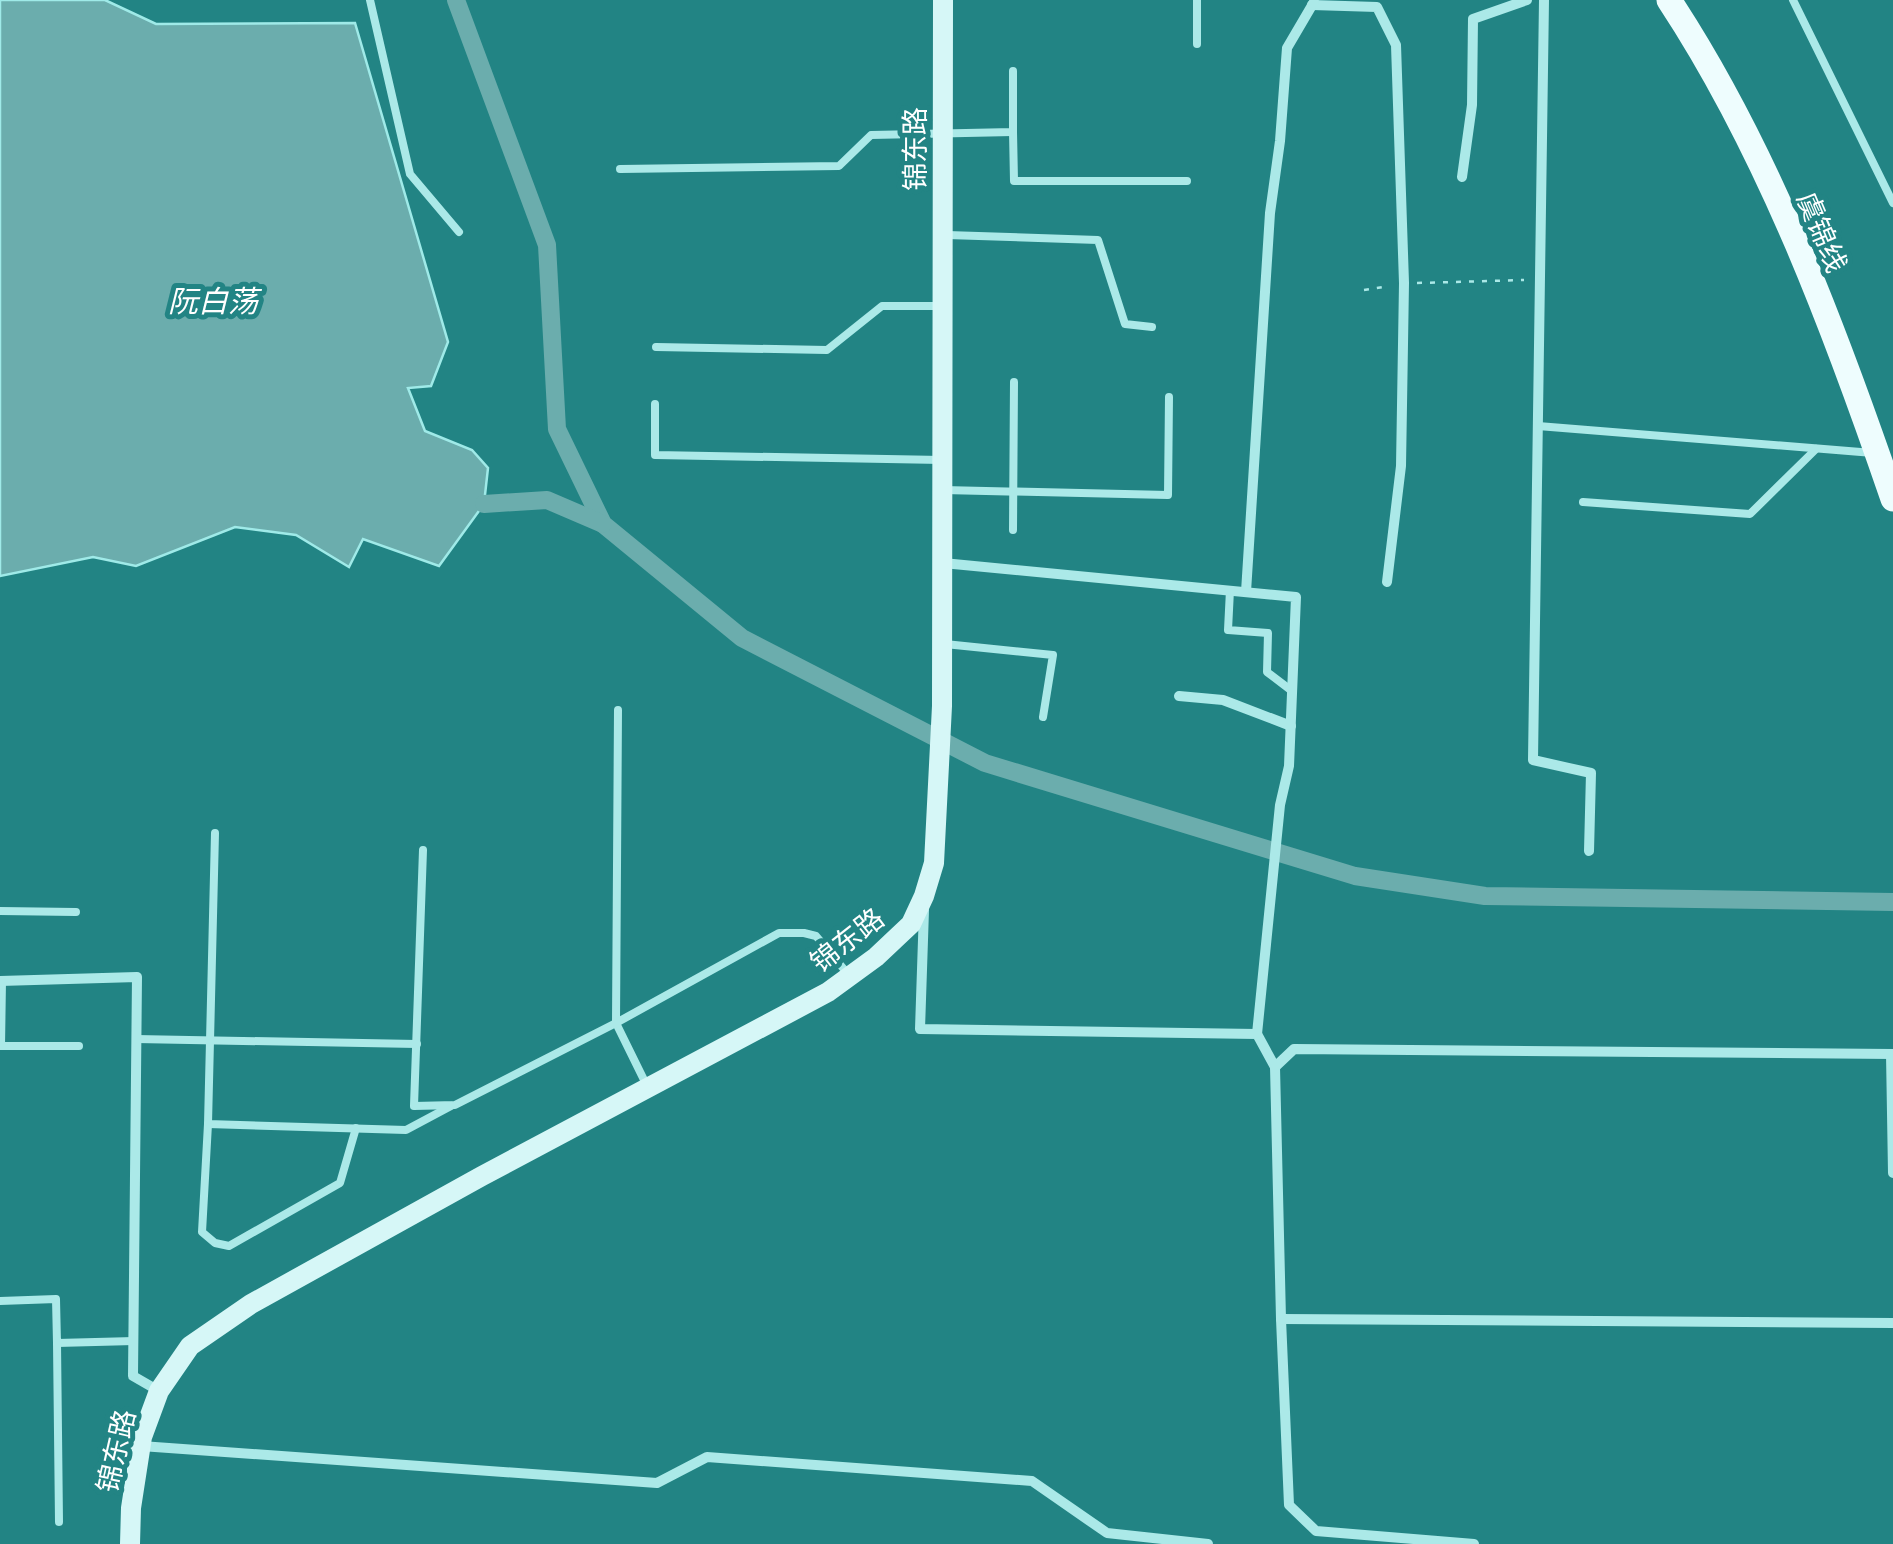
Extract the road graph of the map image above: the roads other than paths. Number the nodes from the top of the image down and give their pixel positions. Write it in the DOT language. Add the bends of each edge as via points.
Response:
graph roads {
  1 [pos="370,0"];
  2 [pos="943,0"];
  3 [pos="1196,0"];
  4 [pos="1527,0"];
  5 [pos="1544,0"];
  6 [pos="1669,0"];
  7 [pos="1793,0"];
  8 [pos="1313,2"];
  9 [pos="1197,44"];
  10 [pos="1013,71"];
  11 [pos="943,132"];
  12 [pos="1013,132"];
  13 [pos="620,169"];
  14 [pos="1462,177"];
  15 [pos="1188,181"];
  16 [pos="1893,202"];
  17 [pos="459,232"];
  18 [pos="942,235"];
  19 [pos="942,306"];
  20 [pos="1152,327"];
  21 [pos="656,346"];
  22 [pos="1014,382"];
  23 [pos="1169,397"];
  24 [pos="655,404"];
  25 [pos="1538,426"];
  26 [pos="1816,449"];
  27 [pos="1877,454"];
  28 [pos="942,460"];
  29 [pos="943,490"];
  30 [pos="1013,492"];
  31 [pos="1893,500"];
  32 [pos="1583,502"];
  33 [pos="1013,530"];
  34 [pos="942,562"];
  35 [pos="1387,582"];
  36 [pos="1230,590"];
  37 [pos="1246,592"];
  38 [pos="941,644"];
  39 [pos="1292,692"];
  40 [pos="1179,696"];
  41 [pos="618,710"];
  42 [pos="1043,716"];
  43 [pos="1290,726"];
  44 [pos="215,833"];
  45 [pos="423,850"];
  46 [pos="1589,851"];
  47 [pos="924,896"];
  48 [pos="0,911"];
  49 [pos="76,912"];
  50 [pos="850,976"];
  51 [pos="1,980"];
  52 [pos="616,1023"];
  53 [pos="1257,1034"];
  54 [pos="136,1040"];
  55 [pos="210,1041"];
  56 [pos="416,1044"];
  57 [pos="1,1046"];
  58 [pos="79,1046"];
  59 [pos="1892,1054"];
  60 [pos="1275,1067"];
  61 [pos="648,1088"];
  62 [pos="455,1104"];
  63 [pos="208,1124"];
  64 [pos="356,1128"];
  65 [pos="1893,1172"];
  66 [pos="0,1301"];
  67 [pos="1281,1319"];
  68 [pos="1893,1324"];
  69 [pos="134,1342"];
  70 [pos="57,1343"];
  71 [pos="159,1390"];
  72 [pos="141,1446"];
  73 [pos="59,1522"];
  74 [pos="130,1544"];
  75 [pos="1208,1544"];
  76 [pos="1474,1544"];
  1 -- 17 [label="lane" via="410,174"];
  2 -- 11 [label="main road, 锦东路"];
  3 -- 9 [label="lane"];
  4 -- 14 [label="street" via="1472,20 1472,105"];
  5 -- 25 [label="street"];
  6 -- 27 [label="main road, 虞锦线" via="1788,223"];
  7 -- 16 [label="lane"];
  8 -- 35 [label="street" via="1377,6 1396,45 1404,283 1401,466"];
  8 -- 37 [label="street" via="1287,48"];
  10 -- 12 [label="lane"];
  11 -- 12 [label="lane"];
  11 -- 13 [label="lane" via="871,135 839,166"];
  11 -- 18 [label="main road, 锦东路"];
  12 -- 15 [label="lane" via="1014,181"];
  18 -- 19 [label="main road, 锦东路"];
  18 -- 20 [label="lane" via="1098,240 1125,324"];
  19 -- 21 [label="lane" via="882,306 827,350"];
  19 -- 28 [label="main road, 锦东路"];
  22 -- 30 [label="lane"];
  23 -- 30 [label="lane" via="1168,495"];
  24 -- 28 [label="lane" via="654,455"];
  25 -- 26 [label="lane"];
  25 -- 46 [label="street" via="1534,760 1591,773"];
  26 -- 27 [label="lane"];
  26 -- 32 [label="lane" via="1750,514"];
  27 -- 31 [label="main road, 虞锦线"];
  28 -- 29 [label="main road, 锦东路"];
  29 -- 30 [label="lane"];
  29 -- 34 [label="main road, 锦东路"];
  30 -- 33 [label="lane"];
  34 -- 36 [label="street"];
  34 -- 38 [label="main road, 锦东路"];
  36 -- 37 [label="street"];
  36 -- 39 [label="lane" via="1228,630 1268,633 1267,672"];
  37 -- 39 [label="street" via="1296,597"];
  38 -- 42 [label="lane" via="1052,655"];
  38 -- 47 [label="main road, 锦东路" via="934,863"];
  39 -- 43 [label="street"];
  40 -- 43 [label="street" via="1223,700"];
  41 -- 52 [label="lane"];
  43 -- 53 [label="street"];
  44 -- 55 [label="lane"];
  45 -- 56 [label="lane"];
  47 -- 50 [label="main road, 锦东路" via="912,924"];
  47 -- 53 [label="street" via="920,1030"];
  48 -- 49 [label="lane"];
  50 -- 52 [label="lane" via="816,936 778,933"];
  50 -- 61 [label="main road, 锦东路"];
  51 -- 54 [label="street" via="137,976"];
  51 -- 57 [label="lane"];
  52 -- 61 [label="lane"];
  52 -- 62 [label="lane"];
  53 -- 60 [label="street"];
  54 -- 55 [label="lane"];
  54 -- 69 [label="street"];
  55 -- 56 [label="lane"];
  55 -- 63 [label="lane"];
  56 -- 62 [label="lane" via="414,1106"];
  57 -- 58 [label="lane"];
  59 -- 60 [label="street" via="1294,1048"];
  59 -- 65 [label="street"];
  60 -- 67 [label="street"];
  61 -- 71 [label="main road, 锦东路" via="251,1304 190,1346"];
  62 -- 64 [label="lane" via="406,1130"];
  63 -- 64 [label="lane"];
  63 -- 64 [label="lane" via="202,1232 229,1246 340,1183"];
  66 -- 70 [label="lane" via="56,1299"];
  67 -- 68 [label="street"];
  67 -- 76 [label="street" via="1288,1505 1316,1531"];
  69 -- 70 [label="lane"];
  69 -- 71 [label="street" via="133,1376"];
  70 -- 73 [label="lane"];
  71 -- 72 [label="main road, 锦东路"];
  72 -- 74 [label="main road, 锦东路"];
  72 -- 75 [label="street" via="657,1483 707,1457 1032,1481 1107,1534"];
}
